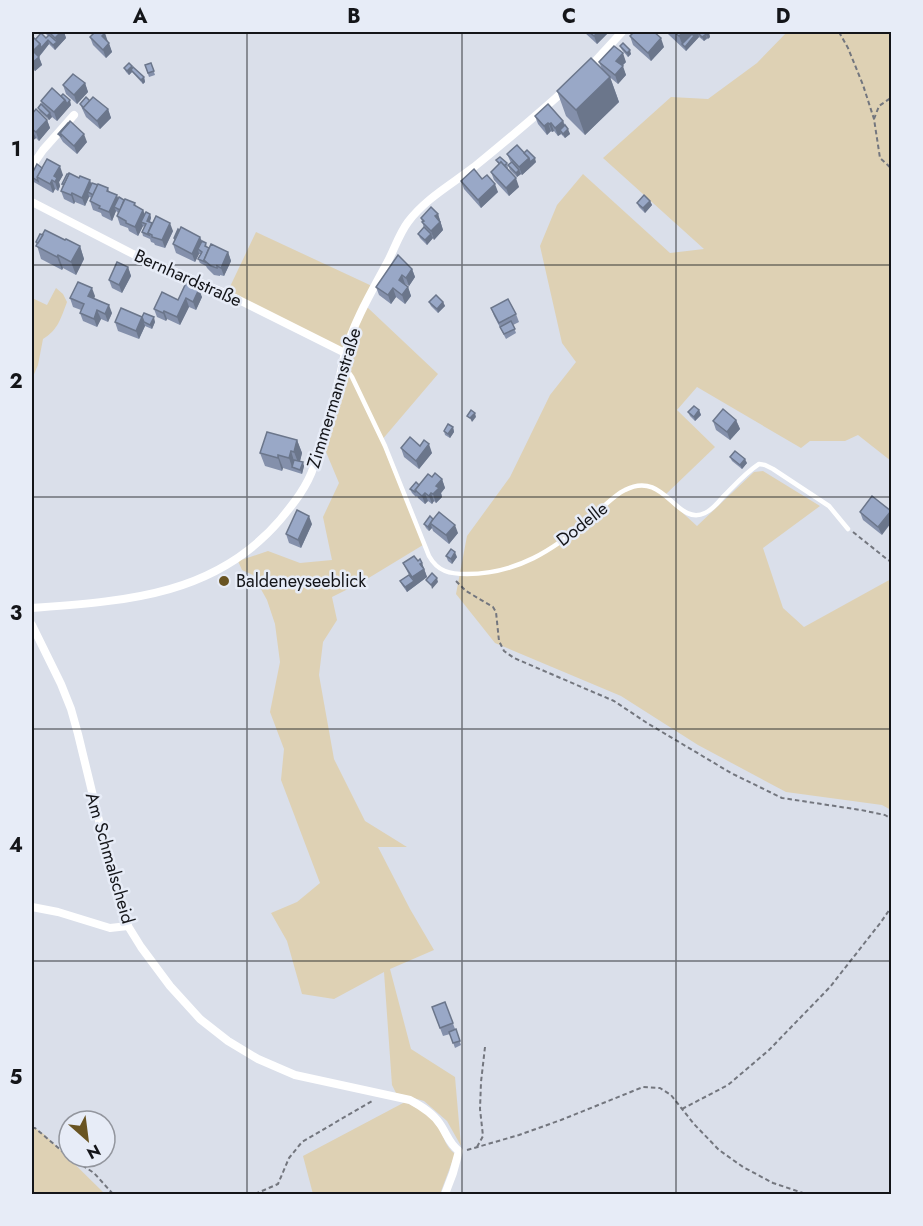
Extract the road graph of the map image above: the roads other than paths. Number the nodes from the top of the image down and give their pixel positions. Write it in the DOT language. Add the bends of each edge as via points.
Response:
graph roads {
  1 [pos="622,32"];
  2 [pos="74,115"];
  3 [pos="32,166"];
  4 [pos="32,202"];
  5 [pos="345,353"];
  6 [pos="343,363"];
  7 [pos="848,529"];
  8 [pos="32,608"];
  9 [pos="32,625"];
  10 [pos="32,908"];
  11 [pos="128,927"];
  12 [pos="445,1194"];
  1 -- 5 [label="street, Zimmermannstraße" via="576,80 407,223"];
  2 -- 3 [label="street"];
  4 -- 5 [label="street, Bernhardstraße"];
  5 -- 6 [label="street, Zimmermannstraße"];
  6 -- 7 [label="lane, Dodelle" via="385,446 429,556 435,566 447,572 474,574 526,562 574,532 624,490 638,486 651,486 663,492 692,516 704,514 759,464 829,506"];
  6 -- 8 [label="street, Zimmermannstraße" via="307,483 268,533 244,554 195,580 156,593 99,603"];
  9 -- 11 [label="street, Am Schmalscheid" via="71,709"];
  10 -- 11 [label="street" via="110,928"];
  11 -- 12 [label="street, Am Schmalscheid" via="170,986 200,1019 228,1041 295,1075 410,1100 426,1109 440,1123 452,1147 459,1151"];
}
